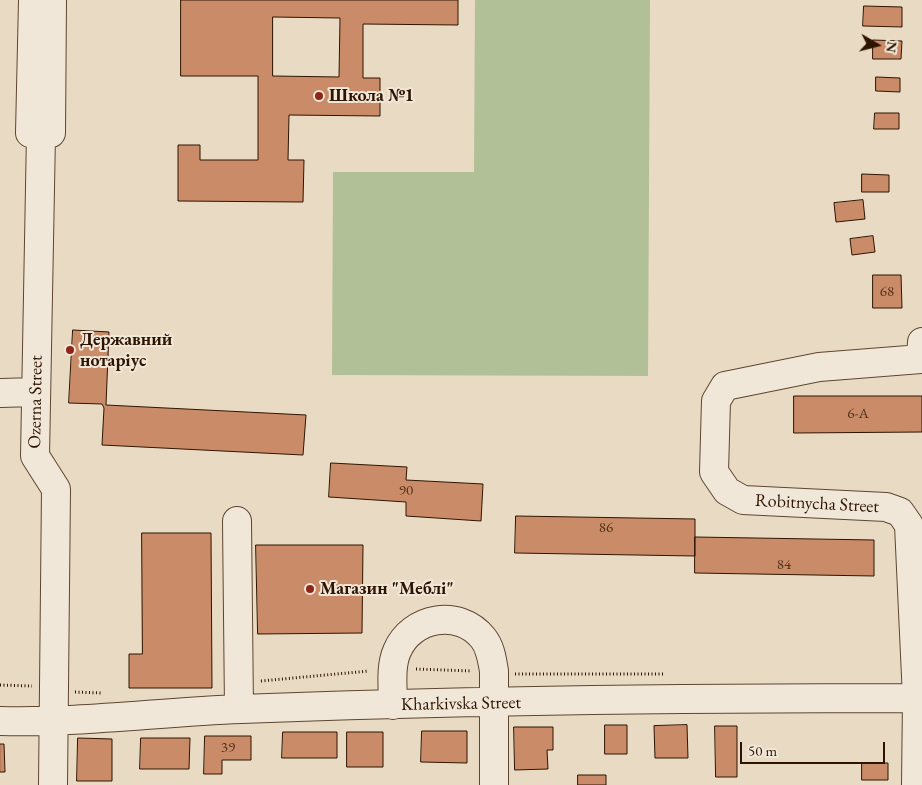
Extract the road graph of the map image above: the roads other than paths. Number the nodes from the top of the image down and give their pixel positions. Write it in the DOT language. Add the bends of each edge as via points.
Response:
graph roads {
  1 [pos="33,0"];
  2 [pos="52,0"];
  3 [pos="41,134"];
  4 [pos="922,354"];
  5 [pos="36,392"];
  6 [pos="0,393"];
  7 [pos="237,521"];
  8 [pos="919,698"];
  9 [pos="494,703"];
  10 [pos="393,705"];
  11 [pos="239,709"];
  12 [pos="0,721"];
  13 [pos="54,722"];
  14 [pos="53,785"];
  15 [pos="494,785"];
  16 [pos="916,785"];
  1 -- 3 [label="street" via="30,133"];
  2 -- 3 [label="street" via="51,133"];
  3 -- 5 [label="street, Ozerna Street"];
  4 -- 8 [label="street, Robitnycha Street" via="820,367 725,386 716,401 714,472 727,491 743,500 886,507 900,512 909,525"];
  5 -- 6 [label="street"];
  5 -- 13 [label="street, Ozerna Street" via="35,456 56,490"];
  7 -- 11 [label="street"];
  8 -- 9 [label="street, Kharkivska Street"];
  8 -- 16 [label="street, Robitnycha Street"];
  9 -- 10 [label="street, Kharkivska Street"];
  9 -- 10 [label="street" via="491,654 483,638 454,620 436,620 419,626 405,637 396,652"];
  9 -- 15 [label="street"];
  10 -- 11 [label="street, Kharkivska Street"];
  11 -- 13 [label="street, Kharkivska Street"];
  12 -- 13 [label="street, Kharkivska Street"];
  13 -- 14 [label="street, Ozerna Street"];
}
